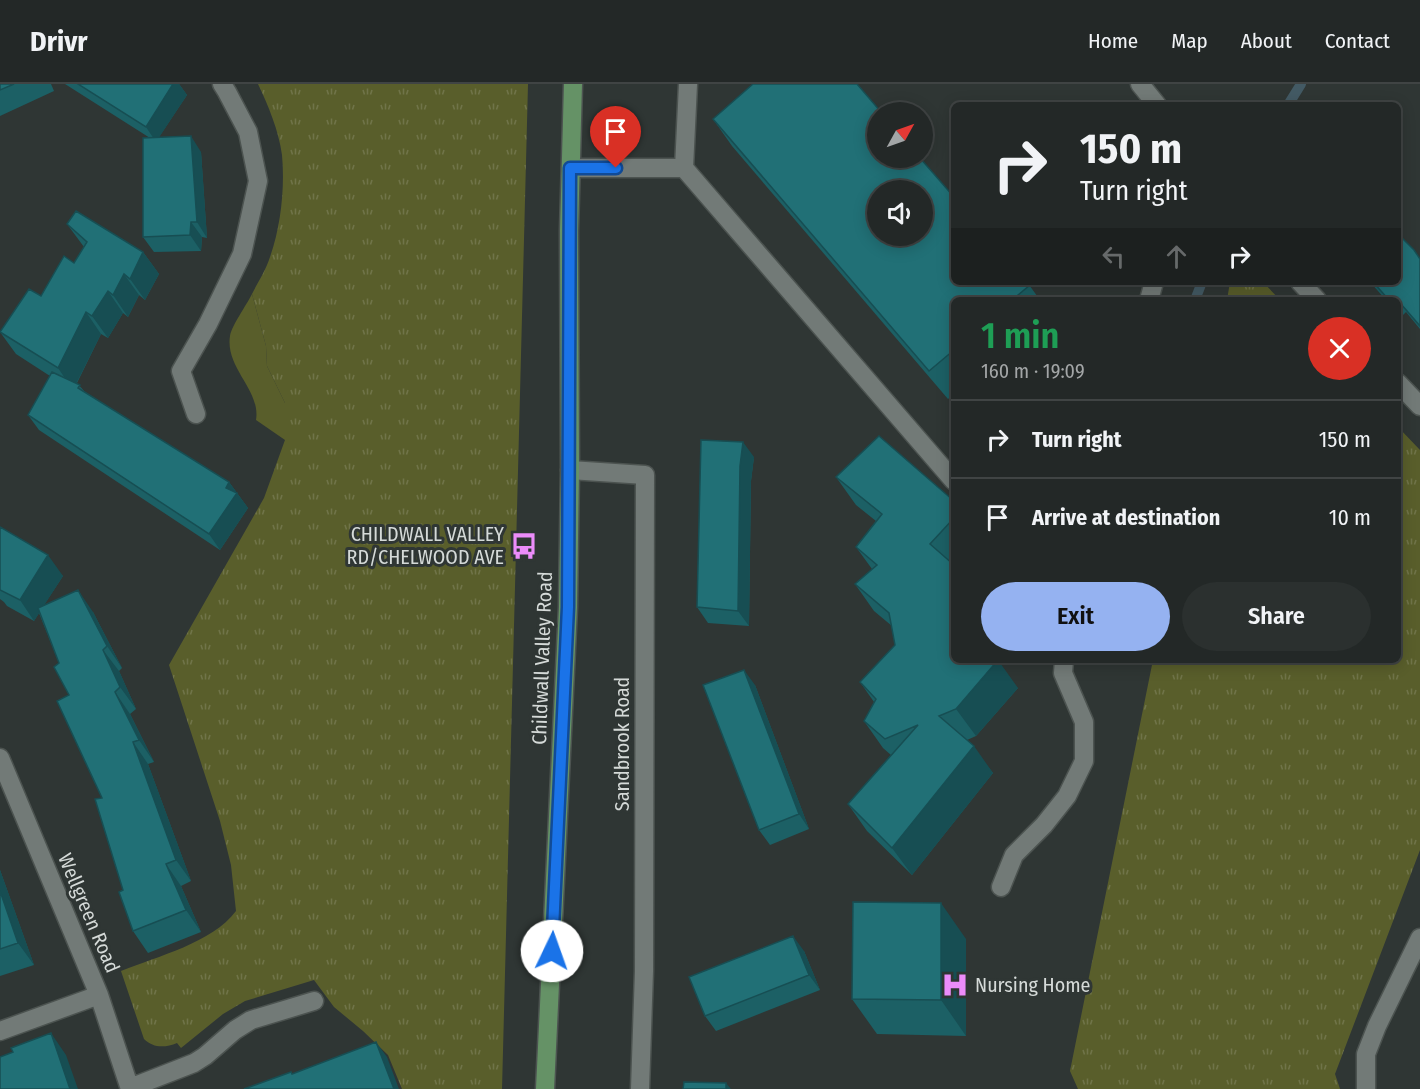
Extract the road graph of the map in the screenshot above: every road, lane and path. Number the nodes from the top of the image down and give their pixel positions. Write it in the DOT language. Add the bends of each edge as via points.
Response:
graph roads {
  1 [pos="222,84"];
  2 [pos="573,84"];
  3 [pos="688,84"];
  4 [pos="1140,84"];
  5 [pos="1155,102"];
  6 [pos="570,168"];
  7 [pos="684,168"];
  8 [pos="1303,285"];
  9 [pos="1314,297"];
  10 [pos="1401,386"];
  11 [pos="1420,406"];
  12 [pos="196,414"];
  13 [pos="570,470"];
  14 [pos="951,478"];
  15 [pos="1064,663"];
  16 [pos="0,758"];
  17 [pos="1001,887"];
  18 [pos="1420,938"];
  19 [pos="99,995"];
  20 [pos="314,1001"];
  21 [pos="0,1031"];
  22 [pos="130,1089"];
  23 [pos="545,1089"];
  24 [pos="640,1089"];
  25 [pos="1366,1089"];
  1 -- 12 [label="street" via="248,132 258,182 242,254 181,371"];
  2 -- 6 [label="main road, Childwall Valley Road"];
  3 -- 7 [label="street"];
  4 -- 5 [label="street"];
  6 -- 7 [label="street"];
  6 -- 13 [label="main road, Childwall Valley Road"];
  7 -- 14 [label="street"];
  8 -- 9 [label="street"];
  10 -- 11 [label="street"];
  13 -- 23 [label="main road, Childwall Valley Road" via="568,619"];
  13 -- 24 [label="street, Sandbrook Road" via="645,475 644,971"];
  15 -- 17 [label="street" via="1064,674 1084,722 1084,761 1067,796 1014,855"];
  16 -- 19 [label="street, Wellgreen Road"];
  18 -- 25 [label="street" via="1366,1054"];
  19 -- 21 [label="street"];
  19 -- 22 [label="street, Wellgreen Road"];
  20 -- 22 [label="street" via="251,1020 194,1063"];
}
